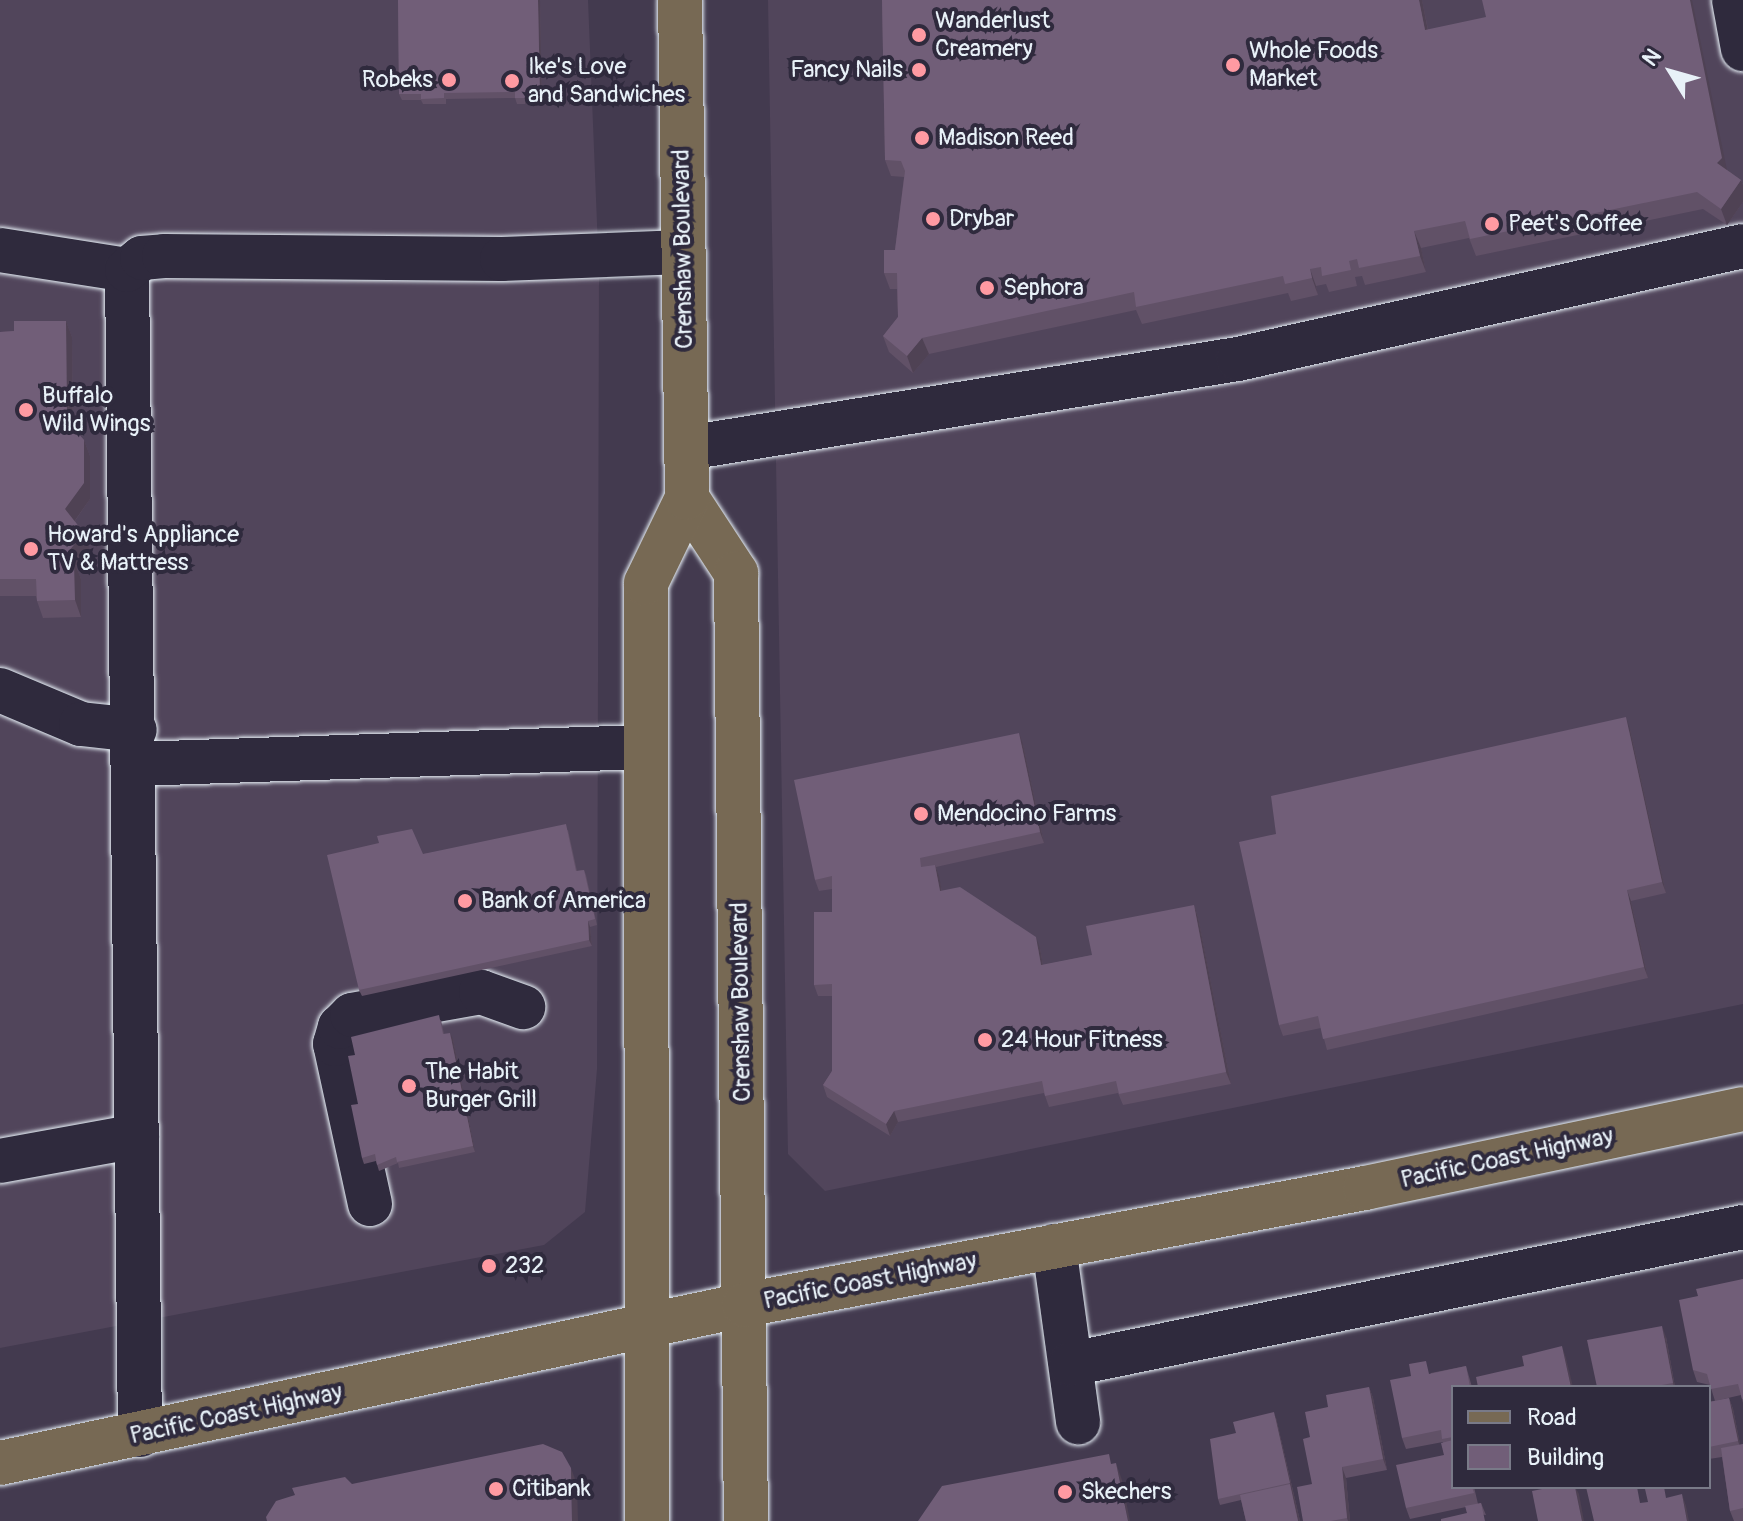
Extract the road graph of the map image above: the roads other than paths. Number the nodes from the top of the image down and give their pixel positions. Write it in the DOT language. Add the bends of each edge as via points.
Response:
graph roads {
  1 [pos="680,0"];
  2 [pos="1734,0"];
  3 [pos="1743,49"];
  4 [pos="1743,246"];
  5 [pos="0,250"];
  6 [pos="683,252"];
  7 [pos="127,270"];
  8 [pos="687,448"];
  9 [pos="687,498"];
  10 [pos="0,690"];
  11 [pos="135,747"];
  12 [pos="646,747"];
  13 [pos="523,1007"];
  14 [pos="1743,1109"];
  15 [pos="137,1136"];
  16 [pos="0,1161"];
  17 [pos="370,1204"];
  18 [pos="1743,1227"];
  19 [pos="1054,1246"];
  20 [pos="744,1305"];
  21 [pos="647,1326"];
  22 [pos="1071,1364"];
  23 [pos="1078,1422"];
  24 [pos="140,1435"];
  25 [pos="0,1463"];
  26 [pos="647,1521"];
  27 [pos="746,1521"];
  1 -- 6 [label="main road, Crenshaw Boulevard"];
  2 -- 3 [label="lane"];
  4 -- 8 [label="lane" via="1238,359"];
  5 -- 7 [label="lane"];
  6 -- 7 [label="lane" via="502,259 164,256 142,258"];
  6 -- 8 [label="main road, Crenshaw Boulevard"];
  7 -- 11 [label="lane"];
  8 -- 9 [label="main road, Crenshaw Boulevard"];
  9 -- 12 [label="main road, Crenshaw Boulevard" via="646,583"];
  9 -- 20 [label="main road, Crenshaw Boulevard" via="736,573"];
  10 -- 11 [label="lane"];
  11 -- 12 [label="lane"];
  11 -- 15 [label="lane"];
  12 -- 21 [label="main road, Crenshaw Boulevard"];
  13 -- 17 [label="lane" via="481,992 352,1015 340,1027 335,1044"];
  14 -- 19 [label="main road, Pacific Coast Highway"];
  15 -- 16 [label="lane"];
  15 -- 24 [label="lane"];
  18 -- 22 [label="lane"];
  19 -- 20 [label="main road, Pacific Coast Highway"];
  19 -- 22 [label="lane"];
  20 -- 21 [label="main road, Pacific Coast Highway"];
  20 -- 27 [label="main road, Crenshaw Boulevard"];
  21 -- 24 [label="main road, Pacific Coast Highway"];
  21 -- 26 [label="main road, Crenshaw Boulevard"];
  22 -- 23 [label="lane"];
  24 -- 25 [label="main road, Pacific Coast Highway"];
}
